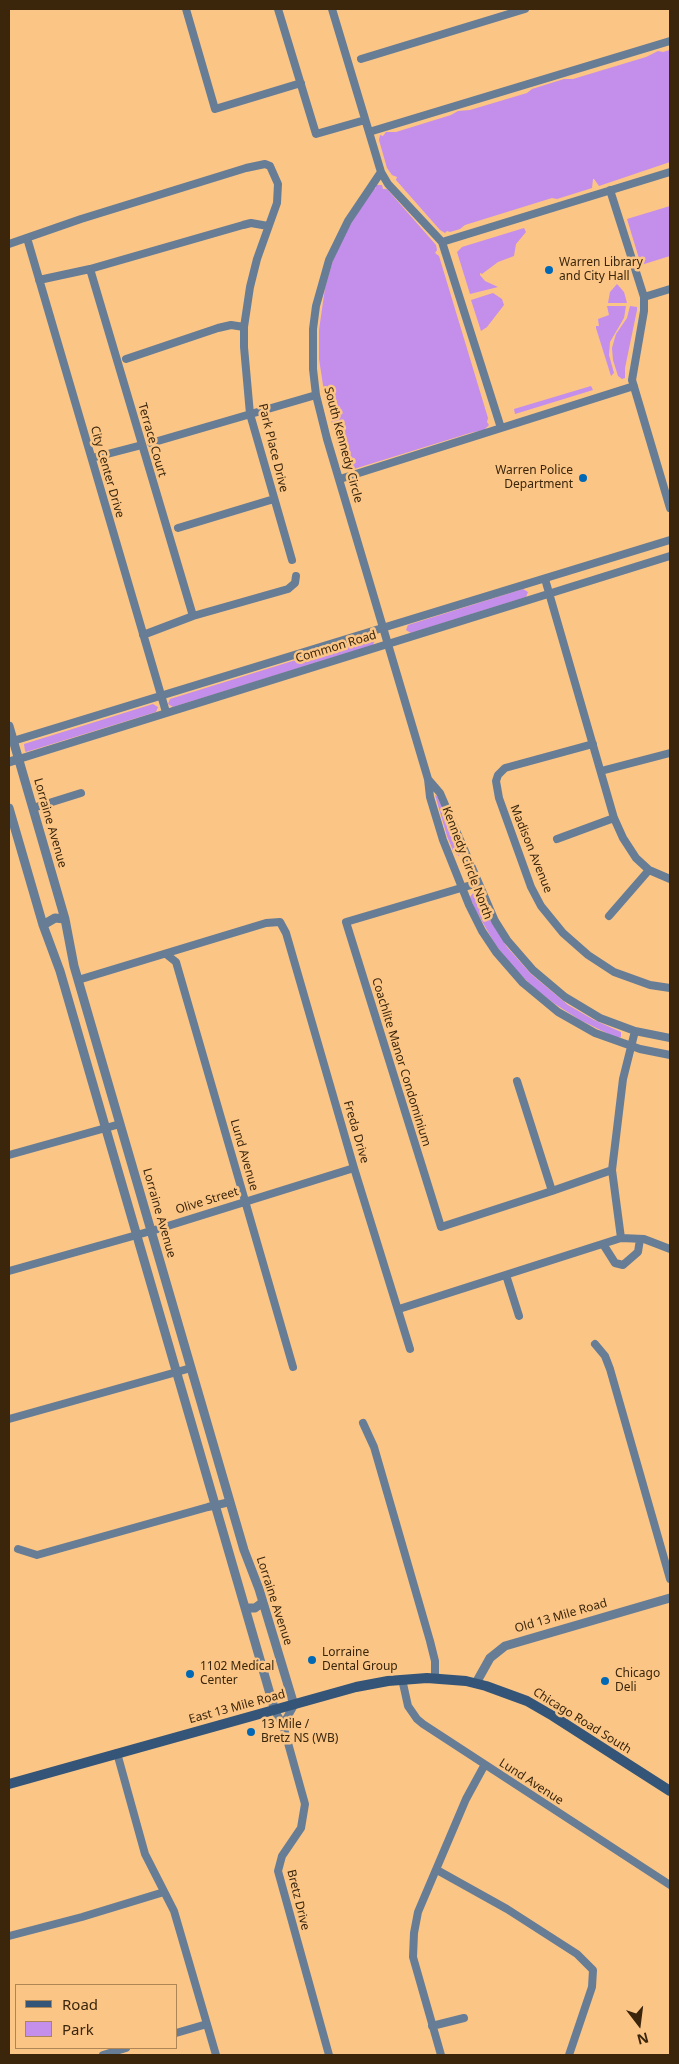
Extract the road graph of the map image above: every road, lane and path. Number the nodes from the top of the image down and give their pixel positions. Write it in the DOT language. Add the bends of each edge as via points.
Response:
graph roads {
  1 [pos="186,9"];
  2 [pos="278,9"];
  3 [pos="332,9"];
  4 [pos="525,9"];
  5 [pos="670,41"];
  6 [pos="361,59"];
  7 [pos="301,83"];
  8 [pos="365,120"];
  9 [pos="369,132"];
  10 [pos="381,172"];
  11 [pos="670,172"];
  12 [pos="610,190"];
  13 [pos="268,226"];
  14 [pos="27,238"];
  15 [pos="442,242"];
  16 [pos="9,244"];
  17 [pos="90,269"];
  18 [pos="39,280"];
  19 [pos="670,288"];
  20 [pos="644,297"];
  21 [pos="244,327"];
  22 [pos="126,358"];
  23 [pos="634,386"];
  24 [pos="316,395"];
  25 [pos="250,414"];
  26 [pos="501,428"];
  27 [pos="151,443"];
  28 [pos="142,446"];
  29 [pos="92,458"];
  30 [pos="340,478"];
  31 [pos="274,499"];
  32 [pos="670,508"];
  33 [pos="178,528"];
  34 [pos="670,540"];
  35 [pos="670,556"];
  36 [pos="292,560"];
  37 [pos="296,576"];
  38 [pos="545,579"];
  39 [pos="549,594"];
  40 [pos="193,616"];
  41 [pos="384,628"];
  42 [pos="143,635"];
  43 [pos="389,644"];
  44 [pos="161,697"];
  45 [pos="166,712"];
  46 [pos="9,726"];
  47 [pos="11,742"];
  48 [pos="593,744"];
  49 [pos="670,753"];
  50 [pos="19,759"];
  51 [pos="9,762"];
  52 [pos="601,771"];
  53 [pos="428,779"];
  54 [pos="81,793"];
  55 [pos="9,808"];
  56 [pos="33,808"];
  57 [pos="614,818"];
  58 [pos="557,839"];
  59 [pos="649,870"];
  60 [pos="670,879"];
  61 [pos="478,883"];
  62 [pos="462,888"];
  63 [pos="609,916"];
  64 [pos="65,919"];
  65 [pos="43,925"];
  66 [pos="166,954"];
  67 [pos="78,980"];
  68 [pos="670,988"];
  69 [pos="635,1031"];
  70 [pos="670,1038"];
  71 [pos="630,1046"];
  72 [pos="670,1055"];
  73 [pos="517,1081"];
  74 [pos="120,1124"];
  75 [pos="105,1129"];
  76 [pos="9,1155"];
  77 [pos="354,1168"];
  78 [pos="612,1170"];
  79 [pos="552,1192"];
  80 [pos="246,1201"];
  81 [pos="151,1230"];
  82 [pos="136,1235"];
  83 [pos="621,1238"];
  84 [pos="640,1239"];
  85 [pos="603,1244"];
  86 [pos="670,1249"];
  87 [pos="9,1271"];
  88 [pos="506,1275"];
  89 [pos="399,1309"];
  90 [pos="519,1316"];
  91 [pos="595,1344"];
  92 [pos="410,1349"];
  93 [pos="293,1366"];
  94 [pos="191,1368"];
  95 [pos="176,1372"];
  96 [pos="9,1419"];
  97 [pos="363,1423"];
  98 [pos="230,1502"];
  99 [pos="215,1507"];
  100 [pos="18,1549"];
  101 [pos="670,1579"];
  102 [pos="670,1598"];
  103 [pos="263,1602"];
  104 [pos="245,1608"];
  105 [pos="435,1678"];
  106 [pos="402,1679"];
  107 [pos="476,1683"];
  108 [pos="294,1705"];
  109 [pos="275,1711"];
  110 [pos="283,1725"];
  111 [pos="117,1753"];
  112 [pos="484,1766"];
  113 [pos="9,1784"];
  114 [pos="670,1791"];
  115 [pos="437,1870"];
  116 [pos="670,1885"];
  117 [pos="164,1892"];
  118 [pos="9,1936"];
  119 [pos="464,2018"];
  120 [pos="207,2024"];
  121 [pos="432,2026"];
  122 [pos="178,2032"];
  123 [pos="123,2049"];
  124 [pos="103,2055"];
  125 [pos="216,2055"];
  126 [pos="329,2055"];
  127 [pos="441,2055"];
  128 [pos="569,2055"];
  1 -- 7 [label="street" via="215,109"];
  2 -- 7 [label="street"];
  3 -- 8 [label="street"];
  4 -- 6 [label="street"];
  5 -- 9 [label="street"];
  7 -- 8 [label="street" via="316,134"];
  8 -- 9 [label="street"];
  9 -- 10 [label="street"];
  10 -- 15 [label="street" via="388,184"];
  10 -- 24 [label="street, South Kennedy Circle" via="337,241 318,293 312,354"];
  11 -- 12 [label="street"];
  12 -- 15 [label="street"];
  12 -- 20 [label="street"];
  13 -- 14 [label="street, Park Place Drive" via="279,193 276,177 270,166 265,164"];
  13 -- 17 [label="street" via="251,223"];
  13 -- 21 [label="street, Park Place Drive" via="252,277"];
  14 -- 16 [label="street"];
  14 -- 18 [label="street, City Center Drive"];
  15 -- 26 [label="street"];
  17 -- 18 [label="street"];
  17 -- 28 [label="street, Terrace Court"];
  18 -- 29 [label="street, City Center Drive"];
  19 -- 20 [label="street"];
  20 -- 23 [label="street" via="632,372"];
  21 -- 22 [label="street" via="218,328"];
  21 -- 25 [label="street, Park Place Drive"];
  23 -- 26 [label="street"];
  23 -- 32 [label="street"];
  24 -- 25 [label="street"];
  24 -- 30 [label="street, South Kennedy Circle"];
  25 -- 27 [label="street"];
  25 -- 31 [label="street, Park Place Drive"];
  26 -- 30 [label="street"];
  28 -- 29 [label="street"];
  28 -- 40 [label="street, Terrace Court"];
  29 -- 42 [label="street, City Center Drive"];
  30 -- 41 [label="street, South Kennedy Circle"];
  31 -- 33 [label="street"];
  31 -- 36 [label="street, Park Place Drive"];
  34 -- 38 [label="street, Common Road"];
  35 -- 39 [label="street, Common Road"];
  37 -- 40 [label="street" via="295,583 288,588"];
  38 -- 39 [label="street"];
  38 -- 41 [label="street, Common Road"];
  39 -- 43 [label="street, Common Road"];
  39 -- 48 [label="street"];
  40 -- 42 [label="street"];
  41 -- 43 [label="street, South Kennedy Circle"];
  41 -- 44 [label="street, Common Road"];
  42 -- 44 [label="street, City Center Drive"];
  43 -- 45 [label="street, Common Road"];
  43 -- 53 [label="street, Kennedy Circle North"];
  44 -- 45 [label="street, City Center Drive"];
  44 -- 47 [label="street, Common Road"];
  45 -- 50 [label="street, Common Road"];
  46 -- 47 [label="street, Lorraine Avenue"];
  47 -- 50 [label="street, Lorraine Avenue"];
  48 -- 52 [label="street"];
  48 -- 68 [label="street, Madison Avenue" via="505,768 496,780 499,798 531,887 563,933 614,972 650,985"];
  49 -- 52 [label="street"];
  50 -- 51 [label="street, Common Road"];
  50 -- 56 [label="street, Lorraine Avenue"];
  52 -- 57 [label="street"];
  53 -- 61 [label="street, Kennedy Circle North" via="440,793"];
  53 -- 62 [label="street, Kennedy Circle North" via="438,824"];
  54 -- 56 [label="street"];
  55 -- 65 [label="street"];
  56 -- 64 [label="street, Lorraine Avenue"];
  57 -- 58 [label="street"];
  57 -- 59 [label="street" via="628,849"];
  59 -- 60 [label="street"];
  59 -- 63 [label="street"];
  61 -- 62 [label="street, Coachlite Manor Condominium"];
  61 -- 69 [label="street, Kennedy Circle North" via="498,925 533,970 553,988 600,1018"];
  62 -- 71 [label="street, Kennedy Circle North" via="482,931 500,958 523,983 570,1019 595,1033"];
  62 -- 79 [label="street, Coachlite Manor Condominium" via="346,922 441,1227"];
  64 -- 65 [label="street" via="55,918"];
  64 -- 67 [label="street, Lorraine Avenue"];
  65 -- 75 [label="street" via="60,972"];
  66 -- 67 [label="street"];
  66 -- 77 [label="street, Freda Drive" via="266,923 280,922 286,933"];
  66 -- 80 [label="street, Lund Avenue" via="176,962"];
  67 -- 74 [label="street, Lorraine Avenue"];
  69 -- 70 [label="street, Kennedy Circle North"];
  69 -- 71 [label="street"];
  71 -- 72 [label="street, Kennedy Circle North"];
  71 -- 78 [label="street" via="619,1104"];
  73 -- 79 [label="street"];
  74 -- 75 [label="street"];
  74 -- 81 [label="street, Lorraine Avenue"];
  75 -- 76 [label="street"];
  75 -- 82 [label="street"];
  77 -- 80 [label="street, Olive Street"];
  77 -- 89 [label="street, Freda Drive"];
  78 -- 79 [label="street, Coachlite Manor Condominium"];
  78 -- 83 [label="street"];
  80 -- 81 [label="street, Olive Street"];
  80 -- 93 [label="street, Lund Avenue"];
  81 -- 82 [label="street, Olive Street"];
  81 -- 94 [label="street, Lorraine Avenue"];
  82 -- 87 [label="street, Olive Street"];
  82 -- 95 [label="street"];
  83 -- 84 [label="street"];
  83 -- 85 [label="street"];
  84 -- 85 [label="street" via="638,1252 623,1265 616,1264"];
  84 -- 86 [label="street"];
  85 -- 88 [label="street"];
  88 -- 89 [label="street"];
  88 -- 90 [label="street"];
  89 -- 92 [label="street, Freda Drive"];
  91 -- 101 [label="street" via="610,1369"];
  94 -- 95 [label="street"];
  94 -- 98 [label="street, Lorraine Avenue"];
  95 -- 96 [label="street"];
  95 -- 99 [label="street"];
  97 -- 105 [label="street" via="374,1448 431,1644"];
  98 -- 99 [label="street"];
  98 -- 103 [label="street, Lorraine Avenue"];
  99 -- 100 [label="street" via="37,1556"];
  99 -- 104 [label="street"];
  102 -- 107 [label="street, Old 13 Mile Road" via="505,1646 490,1658"];
  103 -- 104 [label="street" via="255,1608"];
  103 -- 108 [label="street, Lorraine Avenue"];
  104 -- 109 [label="street"];
  105 -- 106 [label="main road, East 13 Mile Road"];
  105 -- 107 [label="main road, East 13 Mile Road"];
  106 -- 108 [label="main road, East 13 Mile Road"];
  106 -- 112 [label="street, Lund Avenue" via="406,1700 417,1719"];
  107 -- 114 [label="main road, Chicago Road South" via="539,1708"];
  108 -- 109 [label="main road, East 13 Mile Road"];
  108 -- 110 [label="street"];
  109 -- 110 [label="street, Bretz Drive"];
  109 -- 111 [label="main road, East 13 Mile Road"];
  110 -- 126 [label="street, Bretz Drive" via="305,1804 301,1828 282,1856 278,1872"];
  111 -- 113 [label="main road, East 13 Mile Road"];
  111 -- 117 [label="street" via="145,1854"];
  112 -- 115 [label="street" via="466,1799"];
  112 -- 116 [label="street, Lund Avenue"];
  115 -- 121 [label="street" via="418,1912 412,1943"];
  115 -- 128 [label="street" via="478,1891 577,1954 593,1970 592,1987"];
  117 -- 118 [label="street"];
  117 -- 120 [label="street" via="174,1911"];
  119 -- 121 [label="street"];
  120 -- 122 [label="street"];
  120 -- 125 [label="street"];
  121 -- 127 [label="street"];
  123 -- 124 [label="street"];
}
